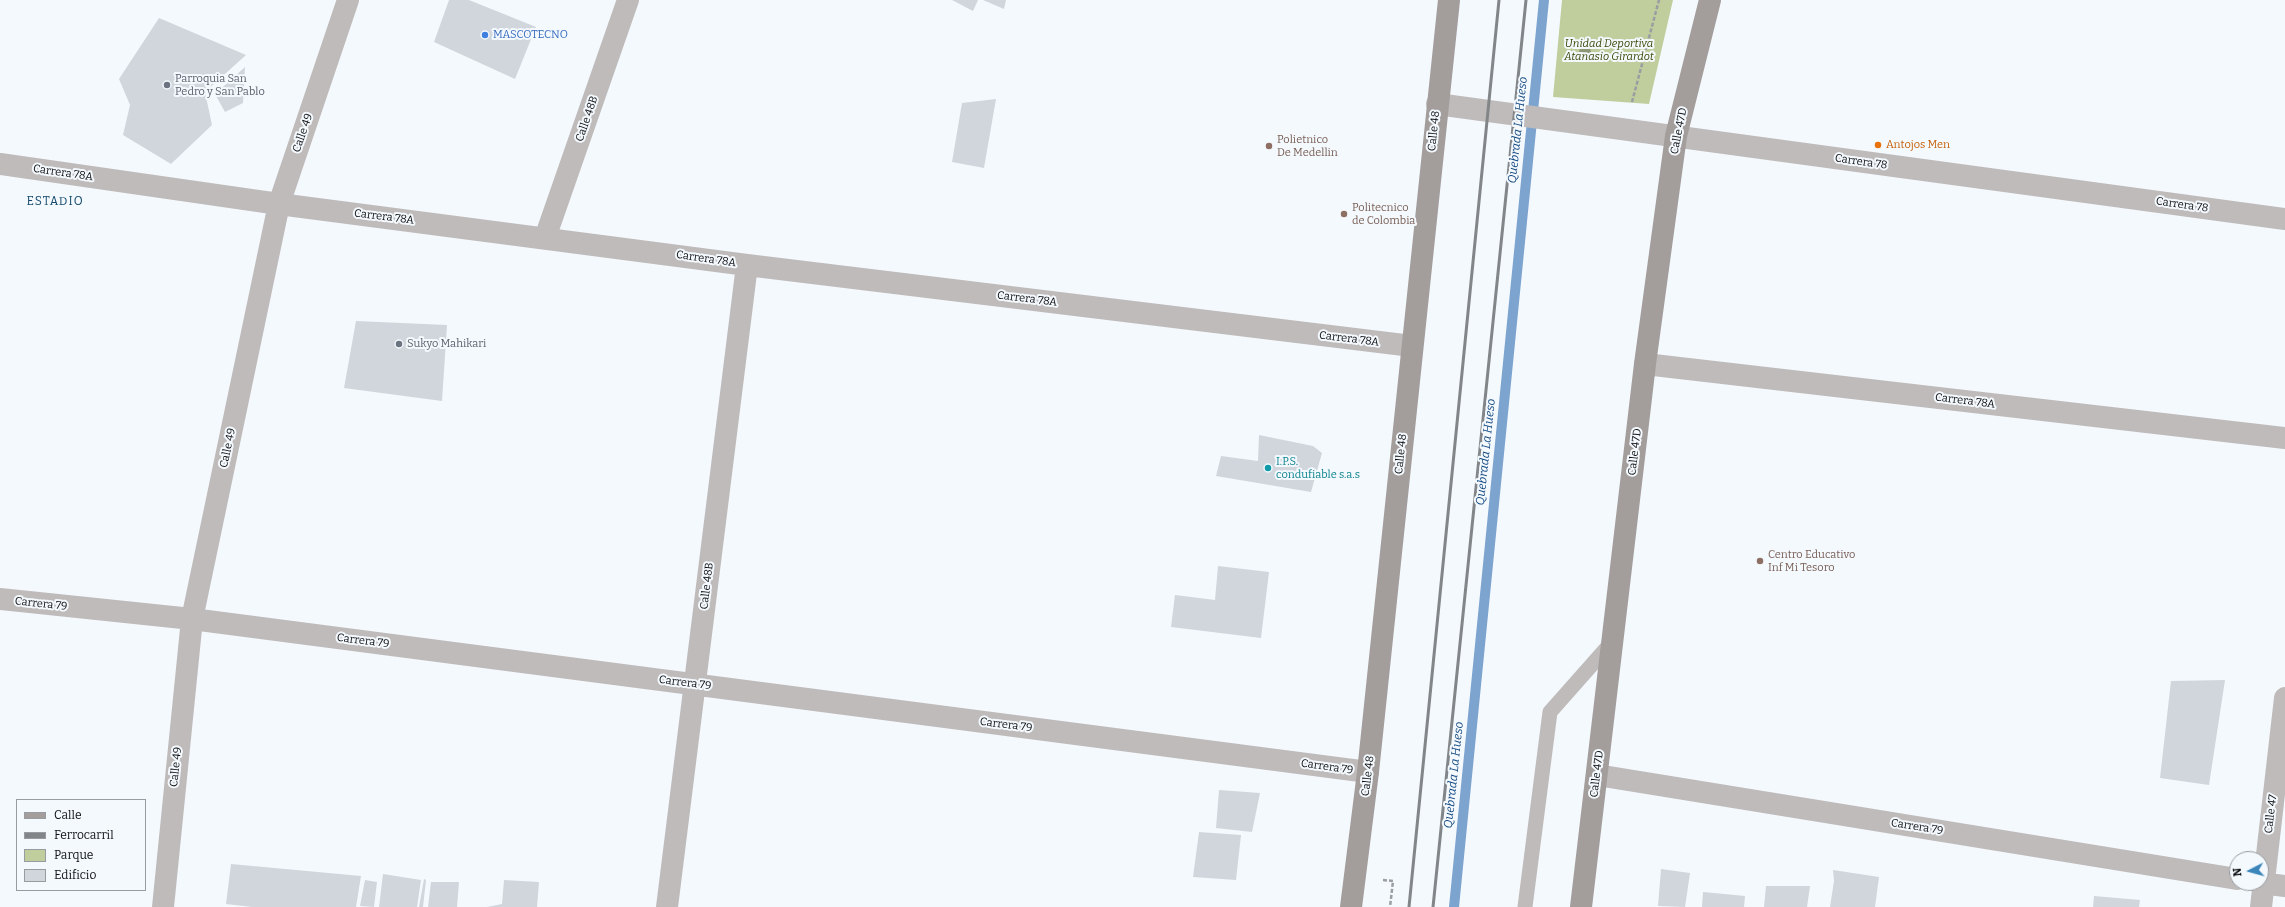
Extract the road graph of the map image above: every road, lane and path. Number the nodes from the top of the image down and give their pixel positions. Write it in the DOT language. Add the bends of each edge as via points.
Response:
graph roads {
  1 [pos="348,0"];
  2 [pos="628,0"];
  3 [pos="1449,0"];
  4 [pos="1659,0"];
  5 [pos="1710,0"];
  6 [pos="1437,104"];
  7 [pos="1625,130"];
  8 [pos="1676,136"];
  9 [pos="0,164"];
  10 [pos="279,204"];
  11 [pos="2285,219"];
  12 [pos="546,238"];
  13 [pos="747,265"];
  14 [pos="1412,346"];
  15 [pos="1645,364"];
  16 [pos="2285,438"];
  17 [pos="0,599"];
  18 [pos="192,619"];
  19 [pos="1612,642"];
  20 [pos="695,684"];
  21 [pos="2285,698"];
  22 [pos="1368,772"];
  23 [pos="1597,775"];
  24 [pos="2266,851"];
  25 [pos="2229,878"];
  26 [pos="1393,881"];
  27 [pos="2269,884"];
  28 [pos="2285,886"];
  29 [pos="2262,891"];
  30 [pos="163,907"];
  31 [pos="667,907"];
  32 [pos="1351,907"];
  33 [pos="1390,907"];
  34 [pos="1525,907"];
  35 [pos="1581,907"];
  36 [pos="2261,907"];
  1 -- 10 [label="street, Calle 49"];
  2 -- 12 [label="street, Calle 48B"];
  3 -- 6 [label="main road, Calle 48"];
  4 -- 7 [label="path"];
  5 -- 8 [label="main road, Calle 47D"];
  6 -- 7 [label="street, Carrera 78"];
  6 -- 14 [label="main road, Calle 48"];
  7 -- 8 [label="street, Carrera 78"];
  8 -- 11 [label="street, Carrera 78"];
  8 -- 15 [label="main road, Calle 47D"];
  9 -- 10 [label="street, Carrera 78A"];
  10 -- 12 [label="street, Carrera 78A"];
  10 -- 18 [label="street, Calle 49"];
  12 -- 13 [label="street, Carrera 78A"];
  13 -- 14 [label="street, Carrera 78A"];
  13 -- 20 [label="street, Calle 48B"];
  14 -- 22 [label="main road, Calle 48"];
  15 -- 16 [label="street, Carrera 78A"];
  15 -- 19 [label="main road, Calle 47D"];
  17 -- 18 [label="street, Carrera 79"];
  18 -- 20 [label="street, Carrera 79"];
  18 -- 30 [label="street, Calle 49"];
  19 -- 23 [label="main road, Calle 47D"];
  19 -- 34 [label="lane" via="1550,712"];
  20 -- 22 [label="street, Carrera 79"];
  20 -- 31 [label="street, Calle 48B"];
  21 -- 24 [label="street, Calle 47"];
  22 -- 32 [label="main road, Calle 48"];
  23 -- 25 [label="street, Carrera 79"];
  23 -- 35 [label="main road, Calle 47D"];
  26 -- 33 [label="path"];
  27 -- 28 [label="street"];
  29 -- 36 [label="street, Calle 47"];
}
